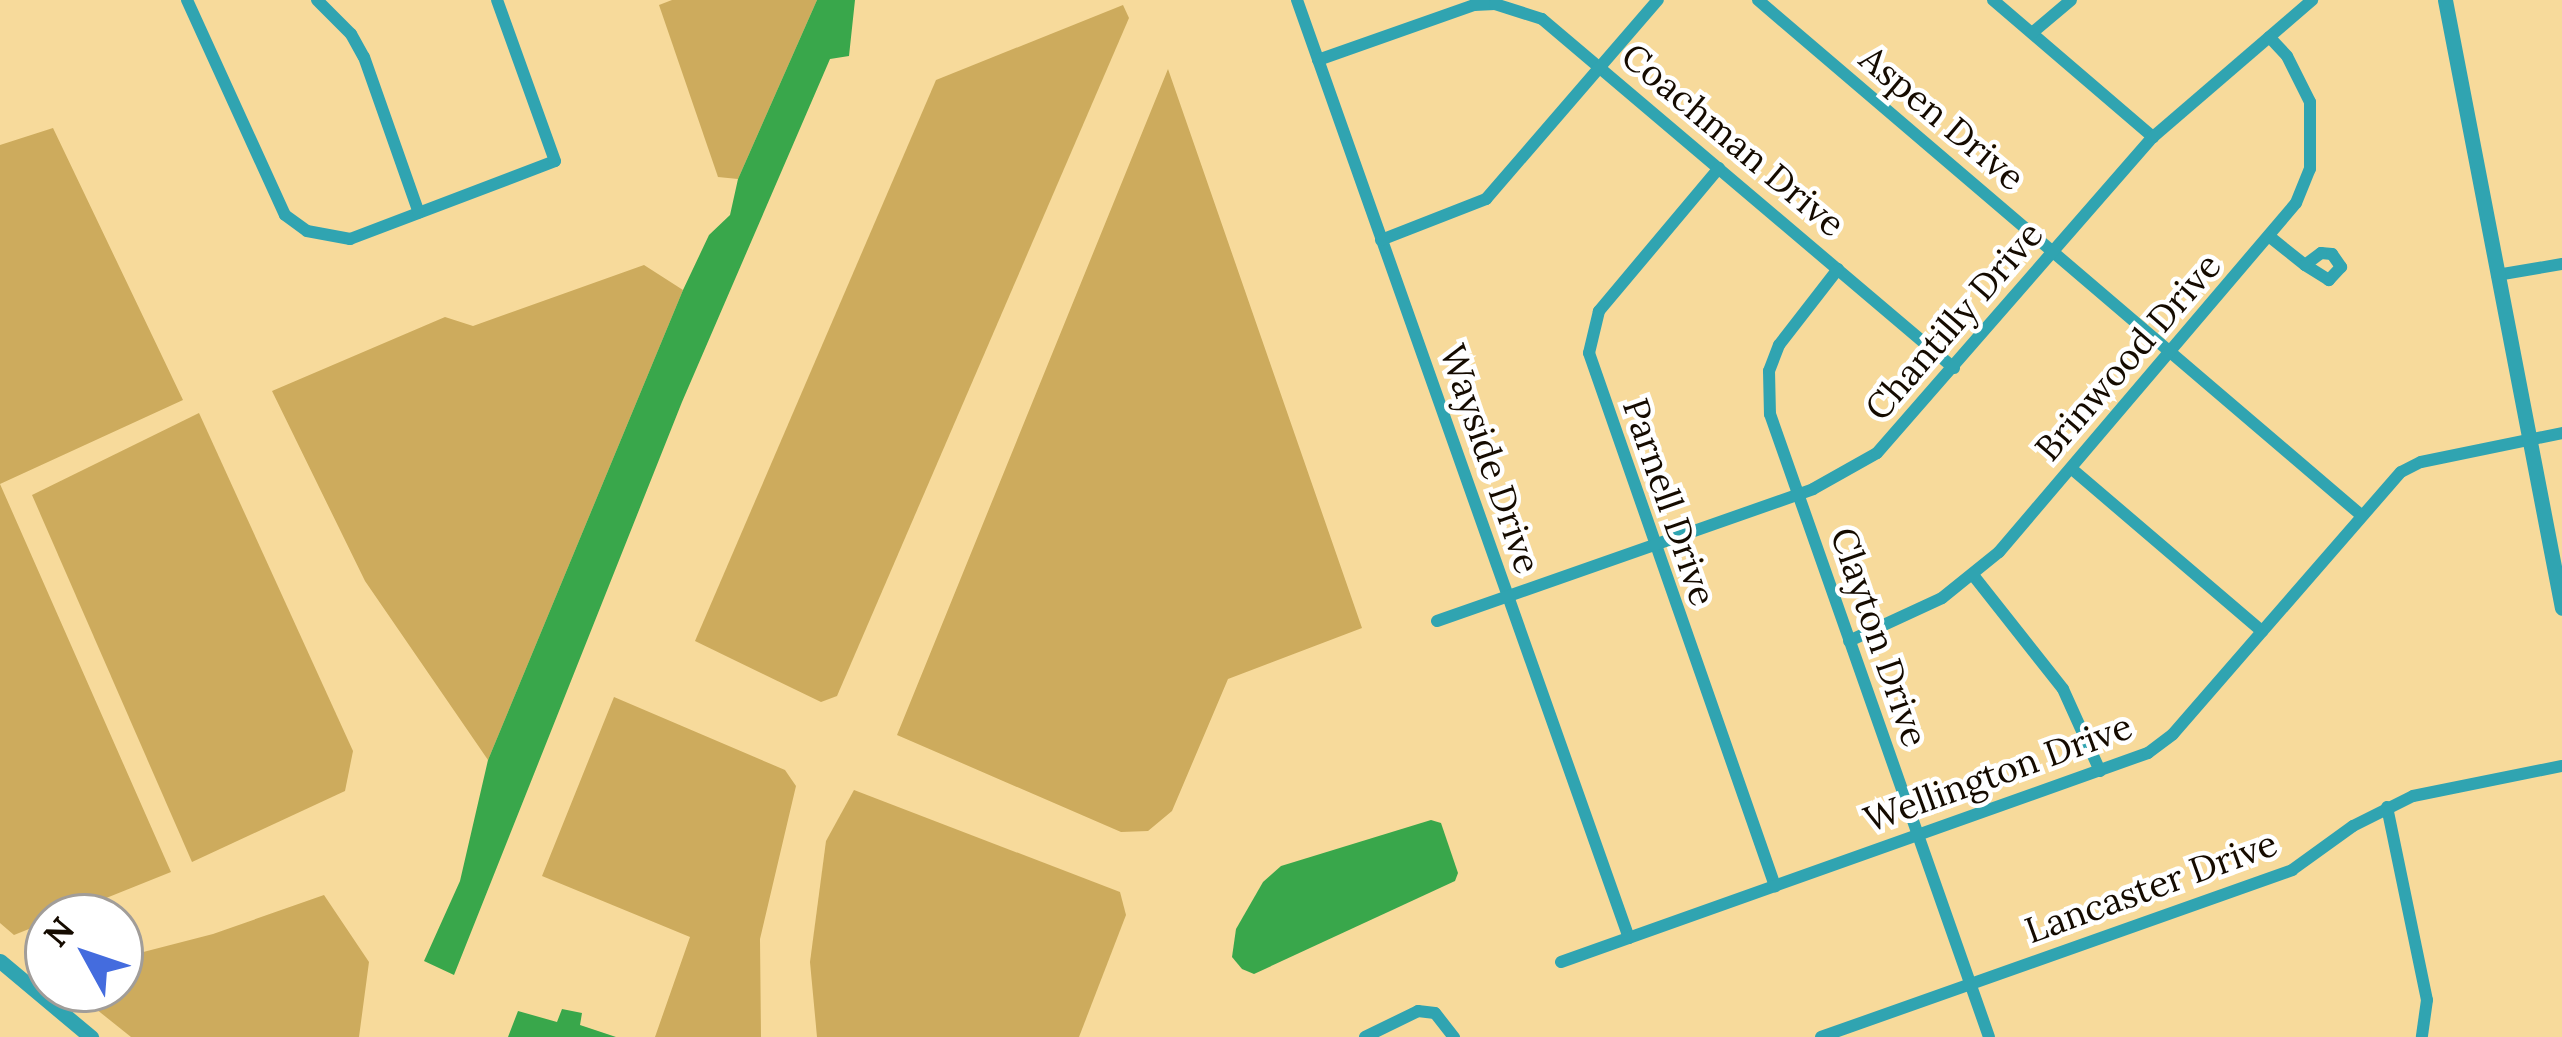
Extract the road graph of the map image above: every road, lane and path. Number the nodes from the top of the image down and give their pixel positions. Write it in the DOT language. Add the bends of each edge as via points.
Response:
graph roads {
  1 [pos="187,0"];
  2 [pos="317,0"];
  3 [pos="497,0"];
  4 [pos="1297,0"];
  5 [pos="1658,0"];
  6 [pos="1758,0"];
  7 [pos="1993,0"];
  8 [pos="2071,0"];
  9 [pos="2312,0"];
  10 [pos="2445,0"];
  11 [pos="2032,33"];
  12 [pos="2269,37"];
  13 [pos="1318,60"];
  14 [pos="1601,67"];
  15 [pos="2153,137"];
  16 [pos="1719,168"];
  17 [pos="418,213"];
  18 [pos="2270,237"];
  19 [pos="1382,240"];
  20 [pos="2054,253"];
  21 [pos="2562,263"];
  22 [pos="2305,265"];
  23 [pos="1838,269"];
  24 [pos="2497,275"];
  25 [pos="2171,353"];
  26 [pos="1954,368"];
  27 [pos="2562,434"];
  28 [pos="2529,440"];
  29 [pos="2072,469"];
  30 [pos="1797,494"];
  31 [pos="2361,515"];
  32 [pos="1652,546"];
  33 [pos="1973,575"];
  34 [pos="1507,597"];
  35 [pos="2562,603"];
  36 [pos="1437,621"];
  37 [pos="2262,631"];
  38 [pos="1849,641"];
  39 [pos="2562,766"];
  40 [pos="2100,772"];
  41 [pos="2387,807"];
  42 [pos="1918,836"];
  43 [pos="1775,886"];
  44 [pos="1629,938"];
  45 [pos="0,961"];
  46 [pos="1561,962"];
  47 [pos="1970,985"];
  48 [pos="91,1037"];
  49 [pos="1365,1037"];
  50 [pos="1454,1037"];
  51 [pos="1821,1037"];
  52 [pos="1989,1037"];
  53 [pos="2422,1037"];
  1 -- 17 [label="street" via="285,215 307,231 350,239"];
  2 -- 17 [label="street" via="364,57"];
  3 -- 17 [label="street" via="555,161"];
  4 -- 13 [label="street, Wayside Drive"];
  5 -- 14 [label="street"];
  6 -- 20 [label="street, Aspen Drive"];
  7 -- 11 [label="street"];
  8 -- 11 [label="street"];
  9 -- 12 [label="street, Chantilly Drive"];
  10 -- 24 [label="street"];
  11 -- 15 [label="street"];
  12 -- 15 [label="street, Chantilly Drive"];
  12 -- 18 [label="street, Brinwood Drive" via="2304,85 2312,125 2307,179"];
  13 -- 14 [label="street, Coachman Drive" via="1462,8 1495,4 1542,19"];
  13 -- 19 [label="street, Wayside Drive"];
  14 -- 16 [label="street, Coachman Drive"];
  14 -- 19 [label="street" via="1486,199"];
  15 -- 20 [label="street, Chantilly Drive"];
  16 -- 23 [label="street, Coachman Drive"];
  16 -- 32 [label="street, Parnell Drive" via="1609,298 1590,336 1591,366"];
  18 -- 22 [label="street"];
  18 -- 25 [label="street, Brinwood Drive"];
  19 -- 34 [label="street, Wayside Drive"];
  20 -- 25 [label="street, Aspen Drive"];
  20 -- 26 [label="street, Chantilly Drive"];
  21 -- 24 [label="street"];
  23 -- 26 [label="street, Coachman Drive"];
  23 -- 30 [label="street, Clayton Drive" via="1793,323 1769,371 1770,414"];
  24 -- 28 [label="street"];
  25 -- 29 [label="street, Brinwood Drive"];
  25 -- 31 [label="street, Aspen Drive"];
  26 -- 30 [label="street, Chantilly Drive" via="1877,453"];
  27 -- 28 [label="street, Wellington Drive"];
  28 -- 31 [label="street, Wellington Drive" via="2412,465"];
  28 -- 35 [label="street"];
  29 -- 33 [label="street, Brinwood Drive"];
  29 -- 37 [label="street"];
  30 -- 32 [label="street, Chantilly Drive"];
  30 -- 38 [label="street, Clayton Drive"];
  31 -- 37 [label="street, Wellington Drive"];
  32 -- 34 [label="street, Chantilly Drive"];
  32 -- 43 [label="street, Parnell Drive"];
  33 -- 38 [label="street, Brinwood Drive" via="1909,617"];
  33 -- 40 [label="street" via="2063,688"];
  34 -- 36 [label="street, Chantilly Drive"];
  34 -- 44 [label="street, Wayside Drive"];
  37 -- 40 [label="street, Wellington Drive" via="2173,734"];
  38 -- 42 [label="street, Clayton Drive"];
  39 -- 41 [label="street, Lancaster Drive"];
  40 -- 42 [label="street, Wellington Drive"];
  41 -- 47 [label="street, Lancaster Drive" via="2292,870"];
  41 -- 53 [label="street" via="2426,1000"];
  42 -- 43 [label="street, Wellington Drive"];
  42 -- 47 [label="street, Clayton Drive"];
  43 -- 44 [label="street, Wellington Drive"];
  44 -- 46 [label="street, Wellington Drive"];
  45 -- 48 [label="street"];
  47 -- 51 [label="street, Lancaster Drive"];
  47 -- 52 [label="street, Clayton Drive"];
  49 -- 50 [label="street" via="1418,1011 1435,1013"];
}
